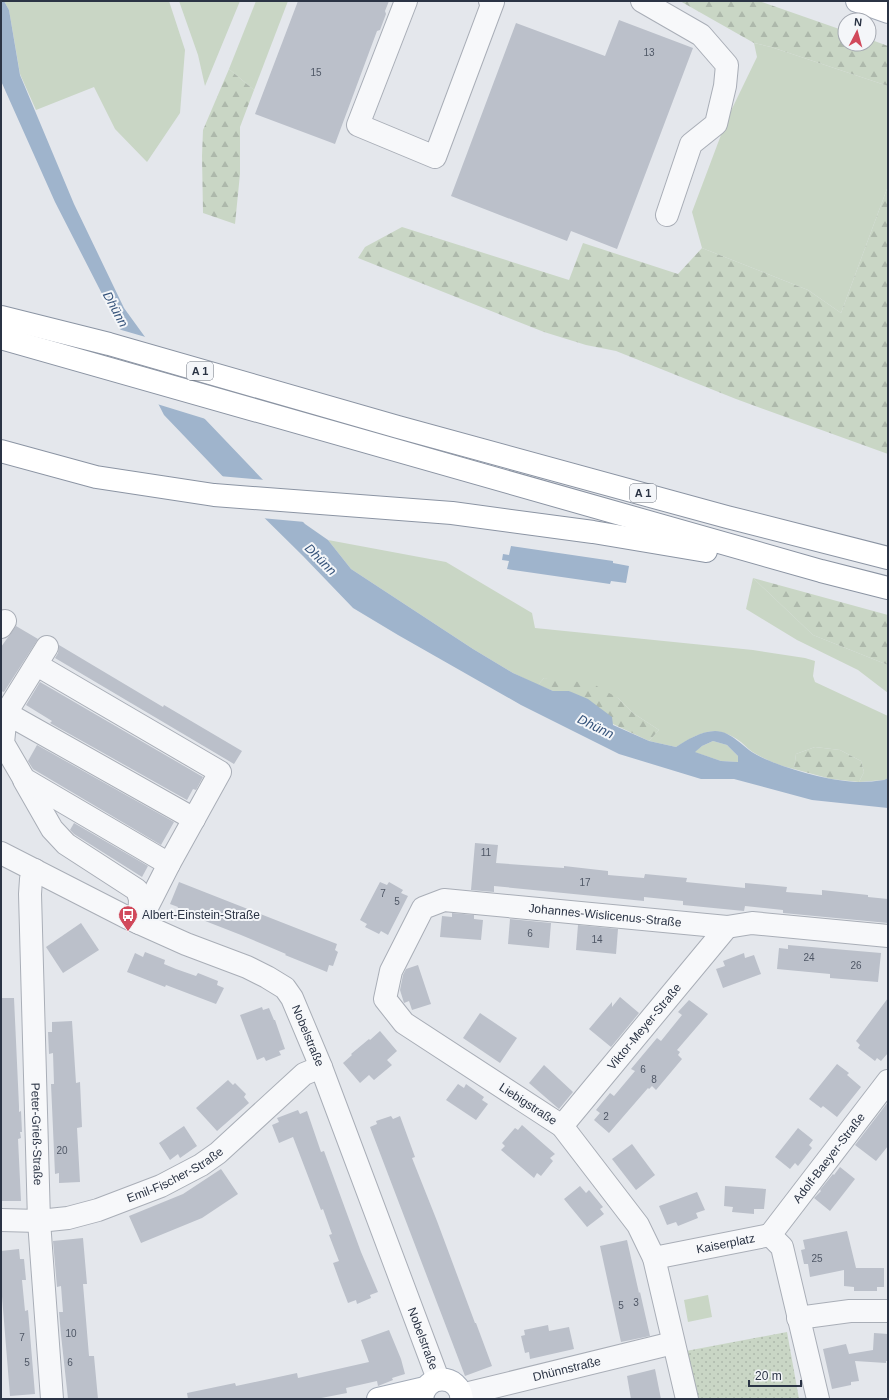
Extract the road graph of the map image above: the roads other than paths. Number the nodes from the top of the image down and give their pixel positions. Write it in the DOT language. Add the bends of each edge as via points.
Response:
graph roads {
  1 [pos="406,1"];
  2 [pos="490,1"];
  3 [pos="642,1"];
  4 [pos="857,1"];
  5 [pos="888,12"];
  6 [pos="667,215"];
  7 [pos="1,317"];
  8 [pos="1,338"];
  9 [pos="1,451"];
  10 [pos="888,558"];
  11 [pos="821,571"];
  12 [pos="888,588"];
  13 [pos="3,712"];
  14 [pos="24,779"];
  15 [pos="194,819"];
  16 [pos="1,853"];
  17 [pos="169,864"];
  18 [pos="35,870"];
  19 [pos="139,923"];
  20 [pos="727,927"];
  21 [pos="888,936"];
  22 [pos="385,999"];
  23 [pos="321,1067"];
  24 [pos="888,1081"];
  25 [pos="562,1126"];
  26 [pos="1,1220"];
  27 [pos="39,1221"];
  28 [pos="770,1236"];
  29 [pos="654,1258"];
  30 [pos="888,1311"];
  31 [pos="798,1318"];
  32 [pos="673,1343"];
  33 [pos="428,1389"];
  34 [pos="461,1397"];
  35 [pos="52,1399"];
  36 [pos="378,1399"];
  37 [pos="687,1399"];
  38 [pos="818,1399"];
  1 -- 2 [label="street" via="358,125 435,157 493,2"];
  3 -- 6 [label="street" via="701,35 727,65 716,124 691,144"];
  4 -- 5 [label="main road"];
  7 -- 10 [label="main road, A 1" via="109,344 398,427 727,517"];
  8 -- 11 [label="main road, A 1"];
  9 -- 11 [label="main road" via="96,477 214,495 452,513 593,532"];
  11 -- 12 [label="main road, A 1"];
  13 -- 14 [label="street" via="3,743"];
  13 -- 15 [label="street"];
  13 -- 15 [label="street" via="42,656 220,772"];
  14 -- 17 [label="street"];
  14 -- 19 [label="street" via="52,829 66,844 136,890 140,899"];
  15 -- 17 [label="street"];
  16 -- 18 [label="street, Nobelstraße"];
  17 -- 19 [label="street"];
  18 -- 19 [label="street, Nobelstraße"];
  18 -- 27 [label="street, Peter-Grieß-Straße" via="31,879 30,894"];
  19 -- 23 [label="street, Nobelstraße" via="246,967 284,988 292,998"];
  20 -- 21 [label="street, Johannes-Wislicenus-Straße" via="752,923"];
  20 -- 22 [label="street, Johannes-Wislicenus-Straße" via="444,900 424,908 391,971"];
  20 -- 25 [label="street, Viktor-Meyer-Straße"];
  22 -- 25 [label="street, Liebigstraße" via="404,1023"];
  23 -- 27 [label="street, Emil-Fischer-Straße" via="304,1074 218,1153 201,1165 161,1186 120,1203 68,1218"];
  23 -- 33 [label="street, Nobelstraße"];
  24 -- 28 [label="street, Adolf-Baeyer-Straße"];
  25 -- 29 [label="street, Liebigstraße" via="638,1225"];
  26 -- 27 [label="street, Emil-Fischer-Straße"];
  27 -- 35 [label="street, Peter-Grieß-Straße"];
  28 -- 29 [label="street, Kaiserplatz"];
  28 -- 31 [label="street, Kaiserplatz" via="782,1247"];
  29 -- 32 [label="street"];
  30 -- 31 [label="street" via="850,1311"];
  31 -- 38 [label="street, Kaiserplatz"];
  32 -- 34 [label="street, Dhünnstraße"];
  32 -- 37 [label="street"];
  33 -- 34 [label="main road, Nobelstraße" via="446,1379 458,1388"];
  33 -- 36 [label="main road"];
}
